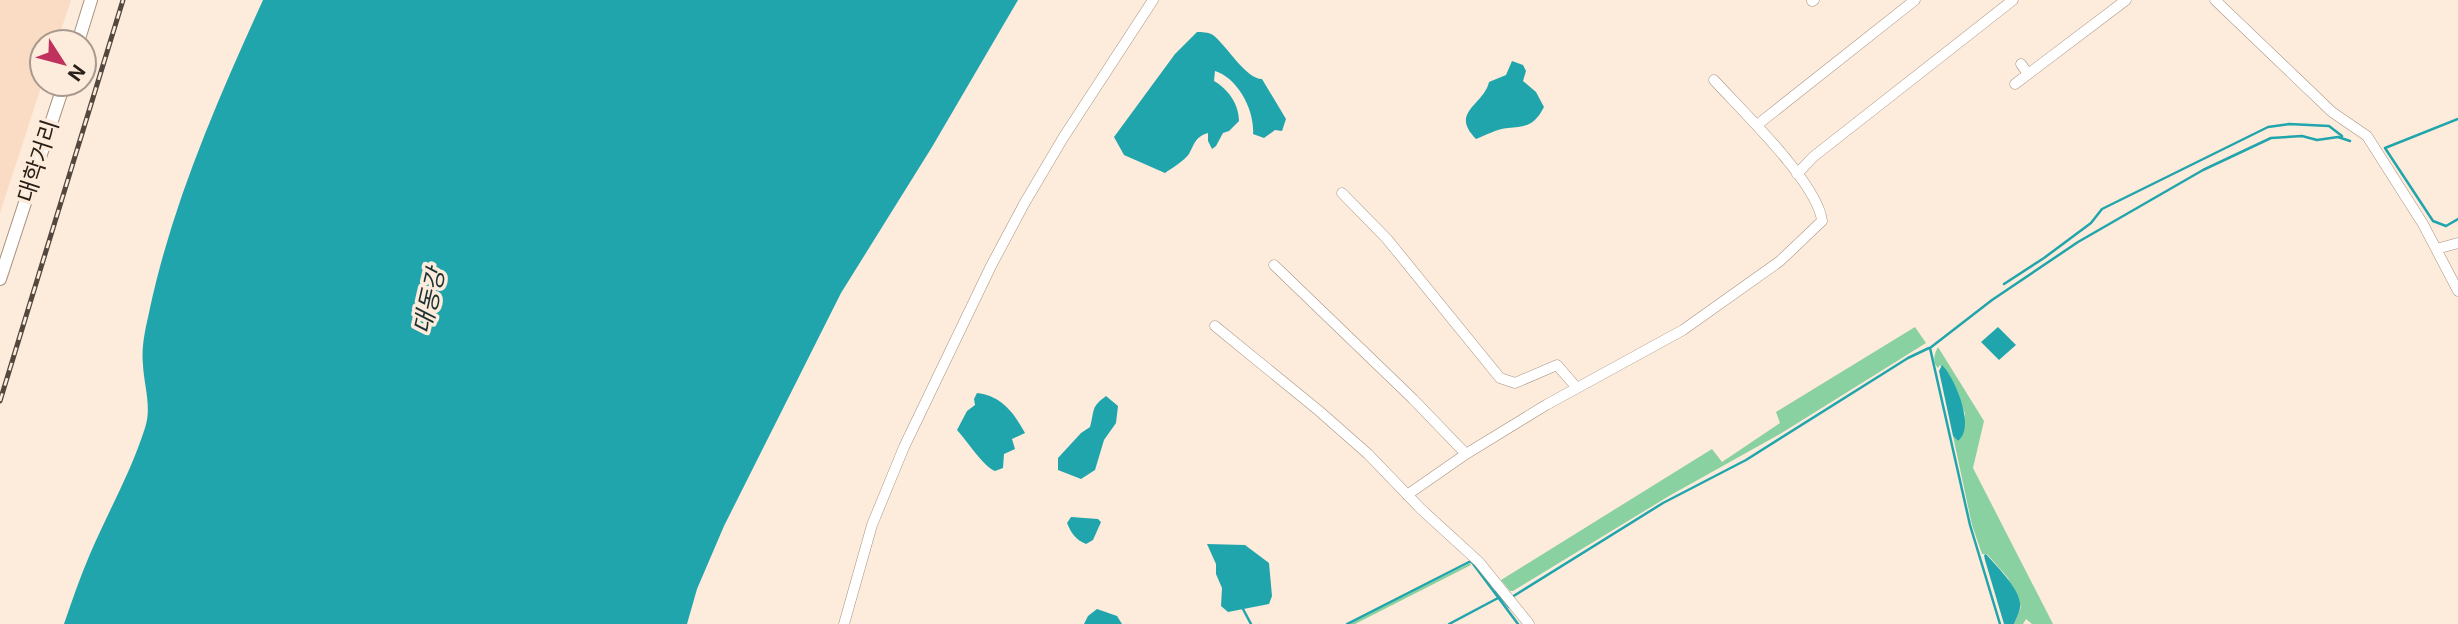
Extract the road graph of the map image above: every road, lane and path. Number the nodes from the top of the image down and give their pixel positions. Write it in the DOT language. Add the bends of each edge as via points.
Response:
graph roads {
  1 [pos="91,0"];
  2 [pos="1153,0"];
  3 [pos="1915,0"];
  4 [pos="2013,0"];
  5 [pos="2126,0"];
  6 [pos="2215,0"];
  7 [pos="82,28"];
  8 [pos="2021,64"];
  9 [pos="2028,74"];
  10 [pos="1714,80"];
  11 [pos="2014,84"];
  12 [pos="59,98"];
  13 [pos="1757,125"];
  14 [pos="1797,173"];
  15 [pos="1342,193"];
  16 [pos="2458,243"];
  17 [pos="2436,249"];
  18 [pos="1274,265"];
  19 [pos="0,279"];
  20 [pos="2458,291"];
  21 [pos="1215,326"];
  22 [pos="1577,388"];
  23 [pos="1466,454"];
  24 [pos="1407,495"];
  25 [pos="844,624"];
  26 [pos="1529,624"];
  1 -- 7 [label="main road"];
  2 -- 25 [label="street" via="1063,138 991,266 904,447 873,525"];
  3 -- 13 [label="street"];
  4 -- 14 [label="street"];
  5 -- 9 [label="street"];
  6 -- 17 [label="street" via="2333,112 2367,136"];
  8 -- 9 [label="street"];
  9 -- 11 [label="street"];
  10 -- 13 [label="street"];
  12 -- 19 [label="main road, 대학거리"];
  13 -- 14 [label="street"];
  14 -- 22 [label="street" via="1821,211 1822,221 1815,230 1780,261 1683,330"];
  15 -- 22 [label="street" via="1387,239 1500,378 1515,383 1557,365"];
  16 -- 17 [label="street"];
  17 -- 20 [label="street"];
  18 -- 23 [label="street"];
  21 -- 24 [label="street" via="1368,454"];
  22 -- 23 [label="street"];
  23 -- 24 [label="street"];
  24 -- 26 [label="street" via="1479,562"];
}
